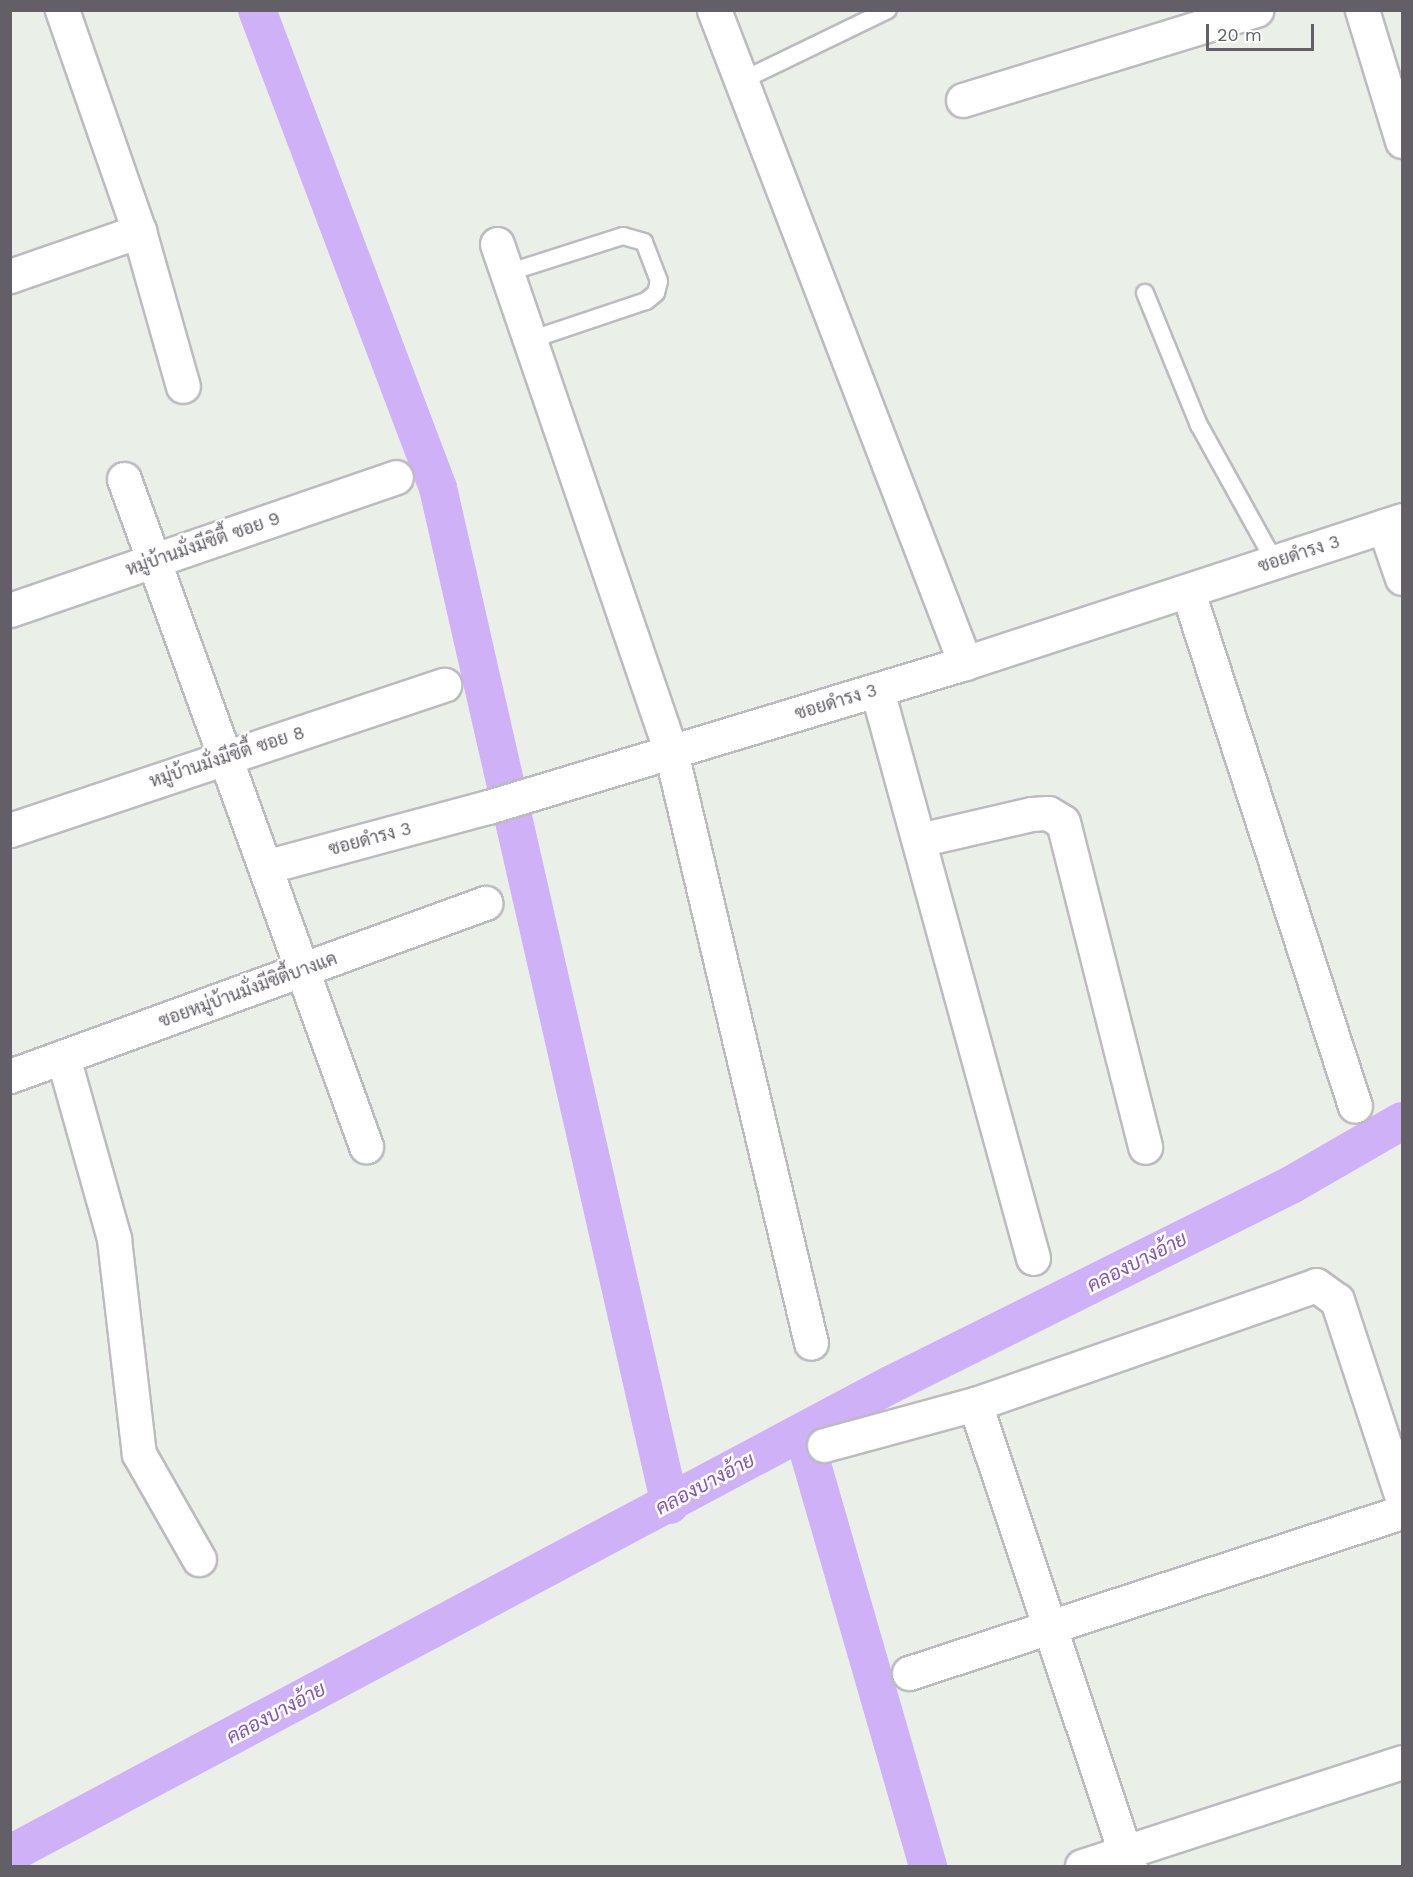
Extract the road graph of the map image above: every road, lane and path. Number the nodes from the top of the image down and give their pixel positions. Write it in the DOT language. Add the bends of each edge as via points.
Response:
graph roads {
  1 [pos="62,10"];
  2 [pos="714,10"];
  3 [pos="888,10"];
  4 [pos="1257,10"];
  5 [pos="1362,10"];
  6 [pos="741,81"];
  7 [pos="963,100"];
  8 [pos="1402,141"];
  9 [pos="139,231"];
  10 [pos="502,259"];
  11 [pos="10,276"];
  12 [pos="1145,293"];
  13 [pos="530,340"];
  14 [pos="183,386"];
  15 [pos="396,477"];
  16 [pos="124,479"];
  17 [pos="1394,523"];
  18 [pos="155,560"];
  19 [pos="1275,562"];
  20 [pos="1402,578"];
  21 [pos="1188,592"];
  22 [pos="10,610"];
  23 [pos="965,663"];
  24 [pos="444,686"];
  25 [pos="877,690"];
  26 [pos="671,752"];
  27 [pos="222,758"];
  28 [pos="10,830"];
  29 [pos="919,840"];
  30 [pos="265,867"];
  31 [pos="485,903"];
  32 [pos="302,971"];
  33 [pos="63,1057"];
  34 [pos="10,1077"];
  35 [pos="1355,1106"];
  36 [pos="366,1146"];
  37 [pos="1145,1147"];
  38 [pos="1033,1258"];
  39 [pos="811,1343"];
  40 [pos="975,1404"];
  41 [pos="824,1445"];
  42 [pos="1402,1498"];
  43 [pos="1402,1512"];
  44 [pos="199,1559"];
  45 [pos="1050,1627"];
  46 [pos="909,1673"];
  47 [pos="1402,1762"];
  48 [pos="1128,1859"];
  49 [pos="1082,1866"];
  1 -- 9 [label="street"];
  2 -- 6 [label="street"];
  3 -- 6 [label="lane"];
  4 -- 7 [label="street"];
  5 -- 8 [label="street"];
  6 -- 23 [label="street"];
  9 -- 11 [label="street"];
  9 -- 14 [label="street"];
  10 -- 13 [label="street"];
  10 -- 13 [label="lane" via="623,236 644,242 659,281 656,293 646,300"];
  12 -- 19 [label="lane" via="1199,425"];
  13 -- 26 [label="street"];
  15 -- 18 [label="street, หมู่บ้านมั่งมีซิตี้ ซอย 9"];
  16 -- 18 [label="street"];
  17 -- 19 [label="street, ซอยดำรง 3"];
  17 -- 20 [label="street"];
  18 -- 22 [label="street, หมู่บ้านมั่งมีซิตี้ ซอย 9"];
  18 -- 27 [label="street"];
  19 -- 21 [label="street, ซอยดำรง 3"];
  21 -- 23 [label="street, ซอยดำรง 3"];
  21 -- 35 [label="street"];
  23 -- 25 [label="street, ซอยดำรง 3"];
  24 -- 27 [label="street, หมู่บ้านมั่งมีซิตี้ ซอย 8"];
  25 -- 26 [label="street, ซอยดำรง 3"];
  25 -- 29 [label="street"];
  26 -- 30 [label="street, ซอยดำรง 3" via="488,807"];
  26 -- 39 [label="street"];
  27 -- 28 [label="street, หมู่บ้านมั่งมีซิตี้ ซอย 8"];
  27 -- 30 [label="street"];
  29 -- 37 [label="street" via="1032,814 1048,813 1063,822"];
  29 -- 38 [label="street"];
  30 -- 32 [label="street"];
  31 -- 32 [label="street, ซอยหมู่บ้านมั่งมีซิตี้บางแค"];
  32 -- 33 [label="street, ซอยหมู่บ้านมั่งมีซิตี้บางแค"];
  32 -- 36 [label="street"];
  33 -- 34 [label="street, ซอยหมู่บ้านมั่งมีซิตี้บางแค"];
  33 -- 44 [label="street" via="114,1239 139,1454"];
  40 -- 41 [label="street"];
  40 -- 42 [label="street" via="1316,1286 1338,1300"];
  40 -- 45 [label="street"];
  43 -- 45 [label="street"];
  45 -- 46 [label="street"];
  45 -- 48 [label="street"];
  47 -- 48 [label="street"];
  48 -- 49 [label="street"];
}
